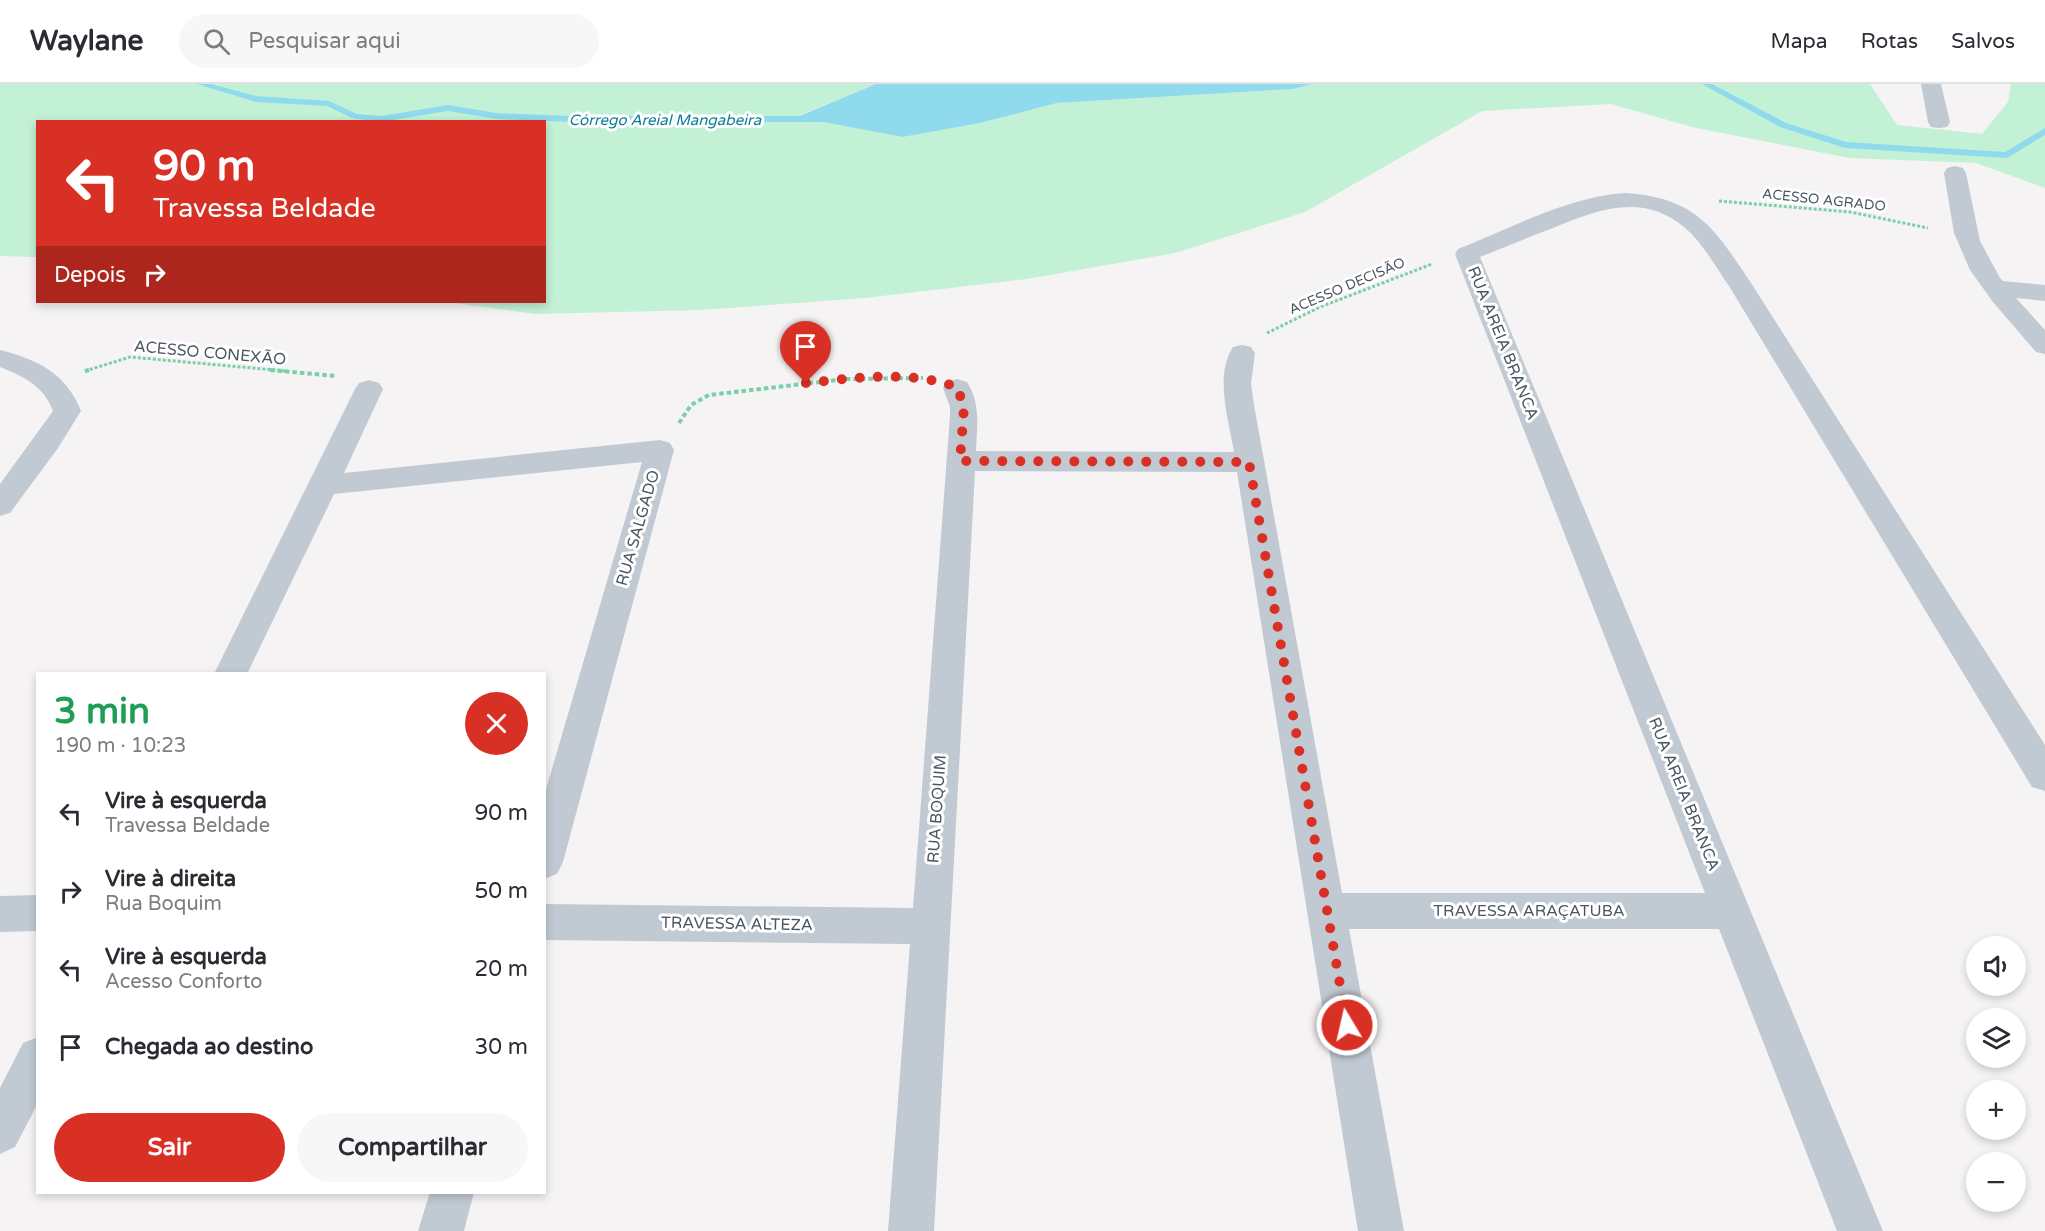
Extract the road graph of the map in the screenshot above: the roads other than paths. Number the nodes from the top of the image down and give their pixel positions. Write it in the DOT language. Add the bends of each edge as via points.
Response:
graph roads {
  1 [pos="1931,84"];
  2 [pos="1939,122"];
  3 [pos="1955,172"];
  4 [pos="1995,288"];
  5 [pos="2045,293"];
  6 [pos="2045,346"];
  7 [pos="1242,353"];
  8 [pos="0,358"];
  9 [pos="957,387"];
  10 [pos="369,389"];
  11 [pos="960,461"];
  12 [pos="1249,462"];
  13 [pos="324,485"];
  14 [pos="0,505"];
  15 [pos="231,672"];
  16 [pos="2045,776"];
  17 [pos="546,855"];
  18 [pos="1328,911"];
  19 [pos="1730,911"];
  20 [pos="36,913"];
  21 [pos="0,914"];
  22 [pos="546,922"];
  23 [pos="929,926"];
  24 [pos="36,1062"];
  25 [pos="0,1132"];
  26 [pos="451,1194"];
  27 [pos="441,1231"];
  28 [pos="911,1231"];
  29 [pos="1382,1231"];
  30 [pos="1860,1231"];
  1 -- 2 [label="street"];
  3 -- 4 [label="street" via="1967,239"];
  4 -- 5 [label="street"];
  4 -- 6 [label="street"];
  7 -- 12 [label="street" via="1237,384"];
  8 -- 14 [label="street" via="26,367 49,382 60,392 67,411"];
  9 -- 11 [label="street, RUA BOQUIM" via="964,407"];
  10 -- 13 [label="street"];
  11 -- 12 [label="street"];
  11 -- 23 [label="street, RUA BOQUIM"];
  12 -- 18 [label="street"];
  13 -- 15 [label="street"];
  13 -- 17 [label="street, RUA SALGADO" via="660,450"];
  16 -- 19 [label="street, RUA AREIA BRANCA" via="1741,286 1702,232 1680,213 1641,202 1604,202 1467,254"];
  18 -- 19 [label="street, TRAVESSA ARAÇATUBA"];
  18 -- 29 [label="street"];
  19 -- 30 [label="street, RUA AREIA BRANCA"];
  20 -- 21 [label="street"];
  22 -- 23 [label="street, TRAVESSA ALTEZA"];
  23 -- 28 [label="street, RUA BOQUIM"];
  24 -- 25 [label="street"];
  26 -- 27 [label="street"];
}
